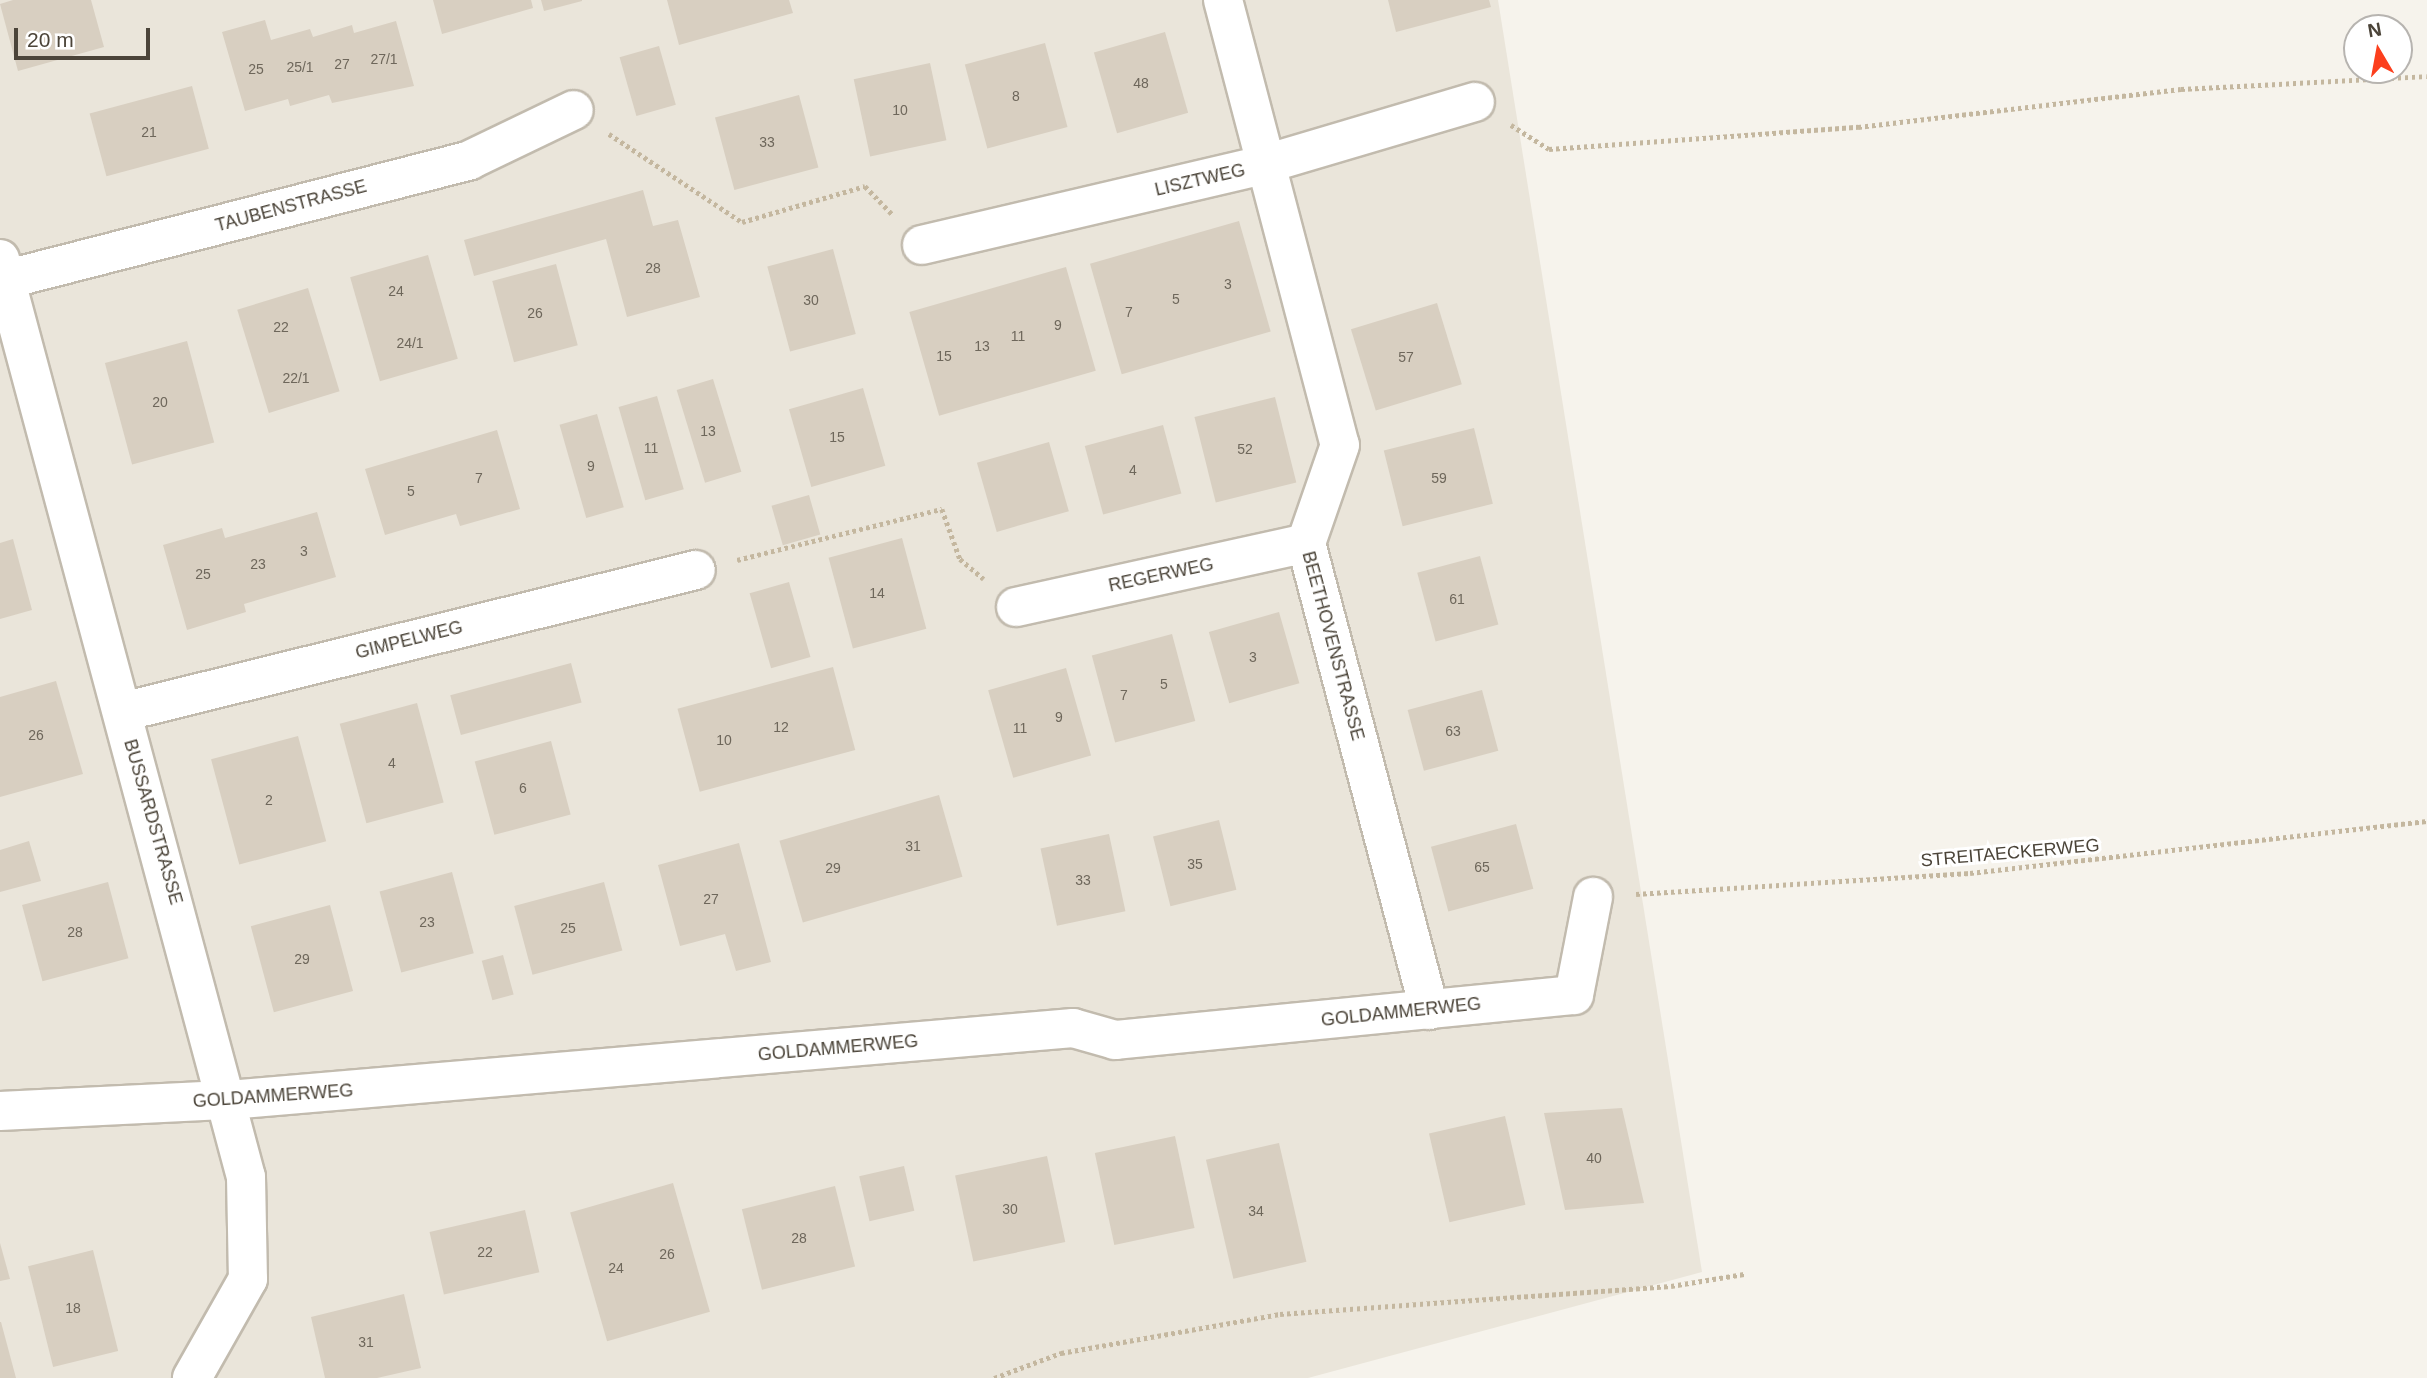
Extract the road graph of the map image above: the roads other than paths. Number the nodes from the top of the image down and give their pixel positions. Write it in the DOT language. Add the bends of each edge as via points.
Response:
graph roads {
  1 [pos="1223,0"];
  2 [pos="1475,102"];
  3 [pos="574,110"];
  4 [pos="1262,165"];
  5 [pos="922,245"];
  6 [pos="2,274"];
  7 [pos="1306,543"];
  8 [pos="696,570"];
  9 [pos="1016,607"];
  10 [pos="122,712"];
  11 [pos="1593,897"];
  12 [pos="1429,1010"];
  13 [pos="229,1100"];
  14 [pos="0,1111"];
  15 [pos="192,1378"];
  1 -- 4 [label="street, BEETHOVENSTRASSE"];
  2 -- 4 [label="street, LISZTWEG"];
  3 -- 6 [label="street, TAUBENSTRASSE" via="470,160"];
  4 -- 5 [label="street, LISZTWEG"];
  4 -- 7 [label="street, BEETHOVENSTRASSE" via="1340,445"];
  6 -- 10 [label="street, BUSSARDSTRASSE"];
  7 -- 9 [label="street, REGERWEG"];
  7 -- 12 [label="street, BEETHOVENSTRASSE"];
  8 -- 10 [label="street, GIMPELWEG"];
  10 -- 13 [label="street, BUSSARDSTRASSE" via="170,876 210,1049"];
  11 -- 12 [label="street, GOLDAMMERWEG" via="1574,995"];
  12 -- 13 [label="street, GOLDAMMERWEG" via="1115,1040 1073,1028"];
  13 -- 14 [label="street, GOLDAMMERWEG"];
  13 -- 15 [label="street, BUSSARDSTRASSE" via="246,1177 248,1279"];
}
